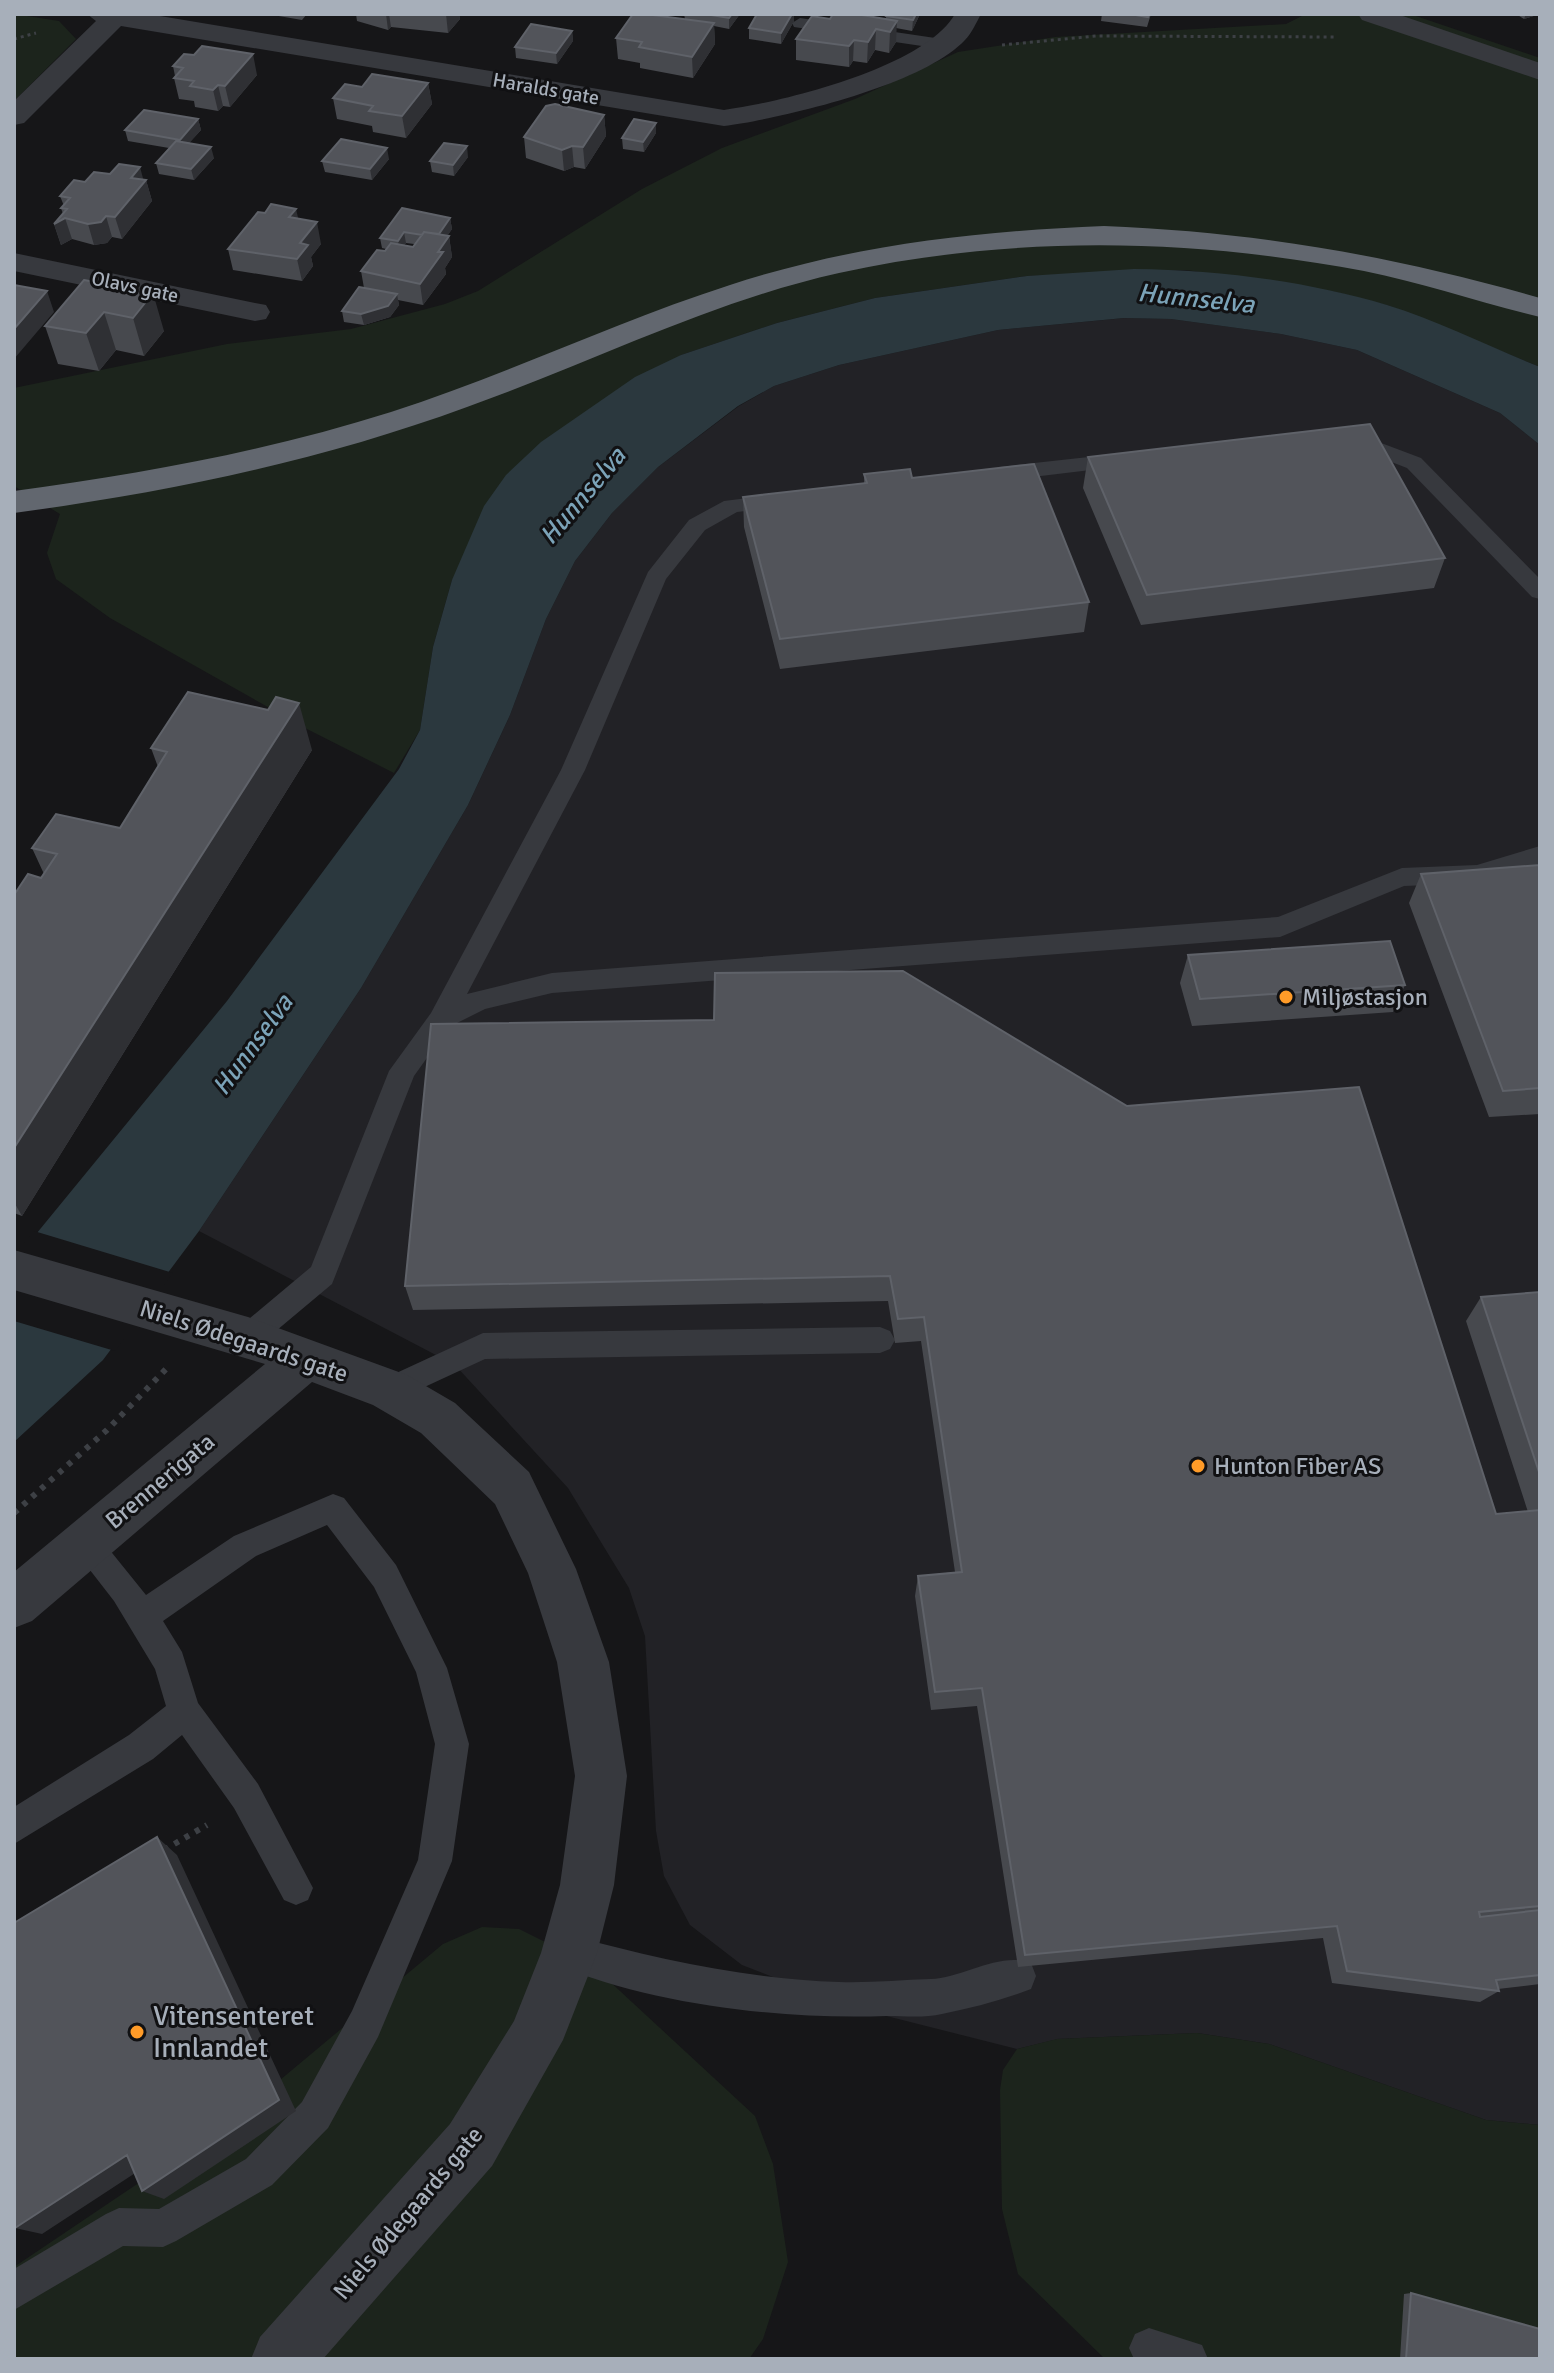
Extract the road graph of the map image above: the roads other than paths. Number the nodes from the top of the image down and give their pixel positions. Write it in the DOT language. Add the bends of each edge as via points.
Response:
graph roads {
  1 [pos="968,14"];
  2 [pos="1371,14"];
  3 [pos="111,15"];
  4 [pos="800,23"];
  5 [pos="942,44"];
  6 [pos="1538,70"];
  7 [pos="14,117"];
  8 [pos="14,262"];
  9 [pos="1540,308"];
  10 [pos="255,312"];
  11 [pos="1322,436"];
  12 [pos="1151,456"];
  13 [pos="980,477"];
  14 [pos="794,499"];
  15 [pos="14,502"];
  16 [pos="1540,592"];
  17 [pos="1540,855"];
  18 [pos="440,1020"];
  19 [pos="14,1270"];
  20 [pos="248,1337"];
  21 [pos="880,1340"];
  22 [pos="306,1358"];
  23 [pos="390,1390"];
  24 [pos="85,1543"];
  25 [pos="14,1604"];
  26 [pos="142,1617"];
  27 [pos="184,1712"];
  28 [pos="14,1827"];
  29 [pos="296,1888"];
  30 [pos="569,1953"];
  31 [pos="1018,1976"];
  32 [pos="14,2291"];
  33 [pos="1149,2348"];
  34 [pos="282,2359"];
  35 [pos="1188,2359"];
  1 -- 5 [label="street, Haralds gate"];
  2 -- 6 [label="street"];
  3 -- 5 [label="street, Haralds gate" via="724,118 749,117 811,98 889,71"];
  3 -- 7 [label="street"];
  4 -- 5 [label="lane"];
  8 -- 10 [label="street, Olavs gate"];
  9 -- 15 [label="highway" via="1342,255 1228,239 1104,235 962,243 836,264 717,298 459,399 342,438 152,484"];
  11 -- 16 [label="lane" via="1338,434 1414,463"];
  12 -- 13 [label="lane"];
  14 -- 18 [label="lane" via="732,506 697,525 656,577 573,770"];
  17 -- 18 [label="lane" via="1477,874 1402,877 1280,927 552,983 479,1000"];
  18 -- 20 [label="lane" via="402,1071 322,1275"];
  19 -- 20 [label="street, Niels Ødegaards gate"];
  20 -- 22 [label="street, Niels Ødegaards gate"];
  21 -- 23 [label="lane" via="483,1346"];
  22 -- 23 [label="street, Niels Ødegaards gate"];
  22 -- 24 [label="street, Brennerigata"];
  23 -- 30 [label="street, Niels Ødegaards gate" via="438,1418 512,1488 551,1569 583,1662 601,1776 587,1885"];
  24 -- 25 [label="street, Brennerigata"];
  24 -- 26 [label="lane"];
  26 -- 27 [label="lane" via="170,1663"];
  26 -- 32 [label="lane" via="245,1546 333,1508 385,1576 431,1668 452,1744 435,1861 365,2024 315,2115 259,2172 163,2228 119,2227"];
  27 -- 28 [label="lane" via="141,1747"];
  27 -- 29 [label="lane" via="219,1752 270,1831"];
  30 -- 31 [label="lane" via="722,1988 839,2000 940,1997"];
  30 -- 34 [label="street, Niels Ødegaards gate" via="535,2040 471,2145"];
  33 -- 35 [label="lane"];
}
